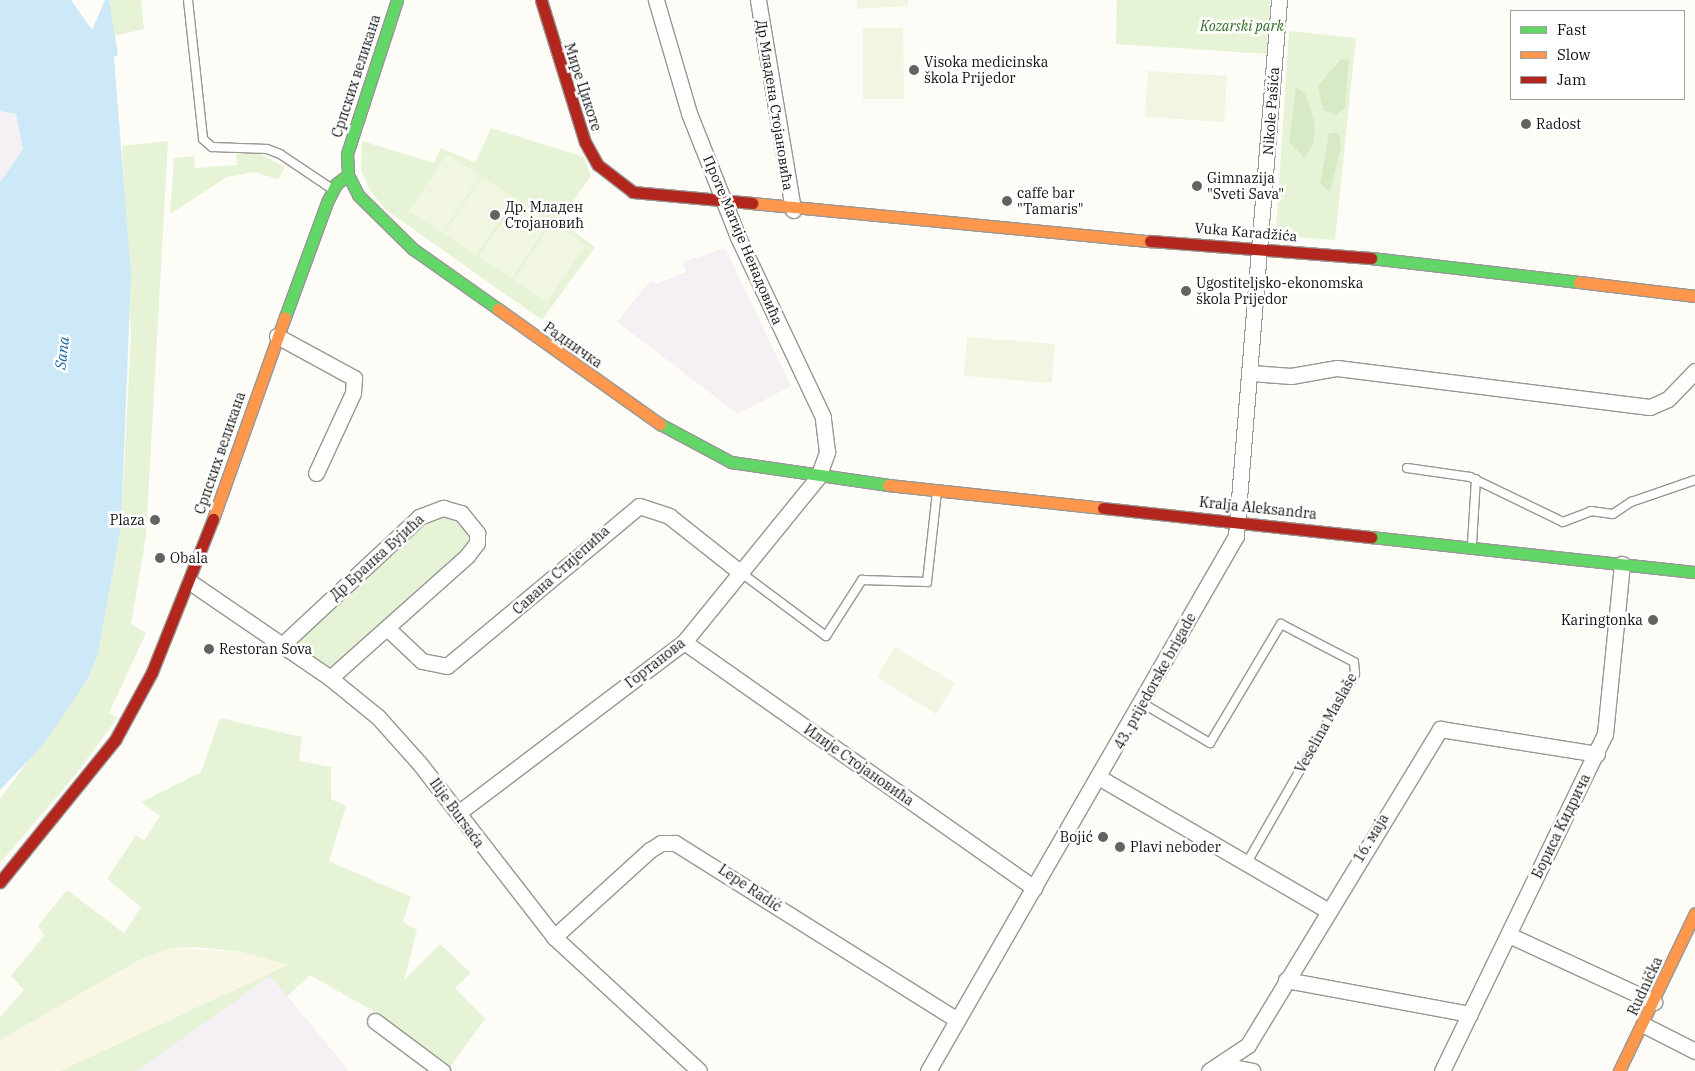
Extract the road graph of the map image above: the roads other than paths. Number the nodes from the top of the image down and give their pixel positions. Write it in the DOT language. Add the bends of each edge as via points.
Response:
graph roads {
  1 [pos="188,0"];
  2 [pos="397,0"];
  3 [pos="541,0"];
  4 [pos="656,0"];
  5 [pos="758,0"];
  6 [pos="1279,0"];
  7 [pos="348,174"];
  8 [pos="332,189"];
  9 [pos="724,198"];
  10 [pos="793,210"];
  11 [pos="1261,252"];
  12 [pos="1695,296"];
  13 [pos="277,336"];
  14 [pos="1251,373"];
  15 [pos="1695,373"];
  16 [pos="1407,468"];
  17 [pos="316,473"];
  18 [pos="818,477"];
  19 [pos="1476,479"];
  20 [pos="1695,480"];
  21 [pos="937,490"];
  22 [pos="1239,521"];
  23 [pos="1472,546"];
  24 [pos="1622,564"];
  25 [pos="740,572"];
  26 [pos="1695,572"];
  27 [pos="190,582"];
  28 [pos="387,628"];
  29 [pos="684,642"];
  30 [pos="283,644"];
  31 [pos="330,678"];
  32 [pos="1142,703"];
  33 [pos="1597,754"];
  34 [pos="1100,778"];
  35 [pos="458,813"];
  36 [pos="1248,862"];
  37 [pos="0,882"];
  38 [pos="1034,888"];
  39 [pos="1327,910"];
  40 [pos="1695,913"];
  41 [pos="1509,935"];
  42 [pos="554,937"];
  43 [pos="1286,980"];
  44 [pos="1654,1002"];
  45 [pos="1470,1014"];
  46 [pos="956,1020"];
  47 [pos="375,1021"];
  48 [pos="1644,1025"];
  49 [pos="1695,1051"];
  50 [pos="1216,1068"];
  51 [pos="442,1071"];
  52 [pos="699,1071"];
  53 [pos="928,1071"];
  54 [pos="1252,1071"];
  55 [pos="1442,1071"];
  56 [pos="1619,1071"];
  1 -- 8 [label="lane" via="203,139 212,147 266,149 280,154"];
  2 -- 7 [label="main road, Српских великана" via="352,135"];
  3 -- 9 [label="main road, Мире Цикоте" via="574,116 598,165 633,192 659,198"];
  4 -- 9 [label="street, Проте Матије Ненадовића" via="689,113"];
  5 -- 10 [label="street, Др Младена Стојановића"];
  6 -- 11 [label="street, Nikole Pašića"];
  7 -- 8 [label="main road, Српских великана"];
  7 -- 18 [label="main road, Радничка" via="370,212 395,235 658,423 731,462"];
  8 -- 13 [label="main road, Српских великана"];
  9 -- 10 [label="main road, Мире Цикоте"];
  9 -- 18 [label="street, Проте Матије Ненадовића" via="823,417 827,452"];
  10 -- 11 [label="main road, Vuka Karadžića" via="1138,237"];
  11 -- 12 [label="main road, Vuka Karadžića" via="1367,256"];
  11 -- 14 [label="street, 43. prijedorske brigade"];
  13 -- 17 [label="street" via="354,378 353,393"];
  13 -- 27 [label="main road, Српских великана"];
  14 -- 15 [label="street" via="1291,376 1337,368 1650,407 1668,399"];
  14 -- 22 [label="street, 43. prijedorske brigade"];
  16 -- 19 [label="lane"];
  18 -- 21 [label="main road, Kralja Aleksandra"];
  18 -- 25 [label="street, Гортанова"];
  19 -- 20 [label="lane" via="1563,522 1591,511 1613,514 1645,496"];
  19 -- 23 [label="lane"];
  21 -- 22 [label="main road, Kralja Aleksandra"];
  21 -- 25 [label="lane" via="927,582 862,580 826,636"];
  22 -- 23 [label="main road, Kralja Aleksandra"];
  22 -- 32 [label="street, 43. prijedorske brigade" via="1236,536"];
  23 -- 24 [label="main road, Kralja Aleksandra"];
  24 -- 26 [label="main road, Kralja Aleksandra"];
  24 -- 33 [label="street, Бориса Kидрича" via="1608,715"];
  25 -- 28 [label="street, Савана Стијепића" via="669,516 639,506 447,666 422,661"];
  25 -- 29 [label="street, Гортанова"];
  27 -- 30 [label="street, Ilije Bursaća"];
  27 -- 37 [label="main road, Српских великана" via="125,724"];
  28 -- 30 [label="street, Др Бранка Бујића" via="477,543 477,533 461,513 442,508 419,517"];
  28 -- 31 [label="street, Др Бранка Бујића"];
  29 -- 35 [label="street, Гортанова"];
  29 -- 38 [label="street, Илије Стојановића"];
  30 -- 31 [label="street, Ilije Bursaća"];
  31 -- 35 [label="street, Ilije Bursaća" via="378,717"];
  32 -- 34 [label="street, 43. prijedorske brigade"];
  32 -- 36 [label="lane, Veselina Maslaše" via="1210,742 1281,624 1354,662 1356,674"];
  33 -- 39 [label="street, 16. маја" via="1440,729"];
  33 -- 41 [label="street, Бориса Kидрича"];
  34 -- 36 [label="street"];
  34 -- 38 [label="street, 43. prijedorske brigade"];
  35 -- 42 [label="street, Ilije Bursaća"];
  36 -- 39 [label="street"];
  38 -- 46 [label="street, 43. prijedorske brigade"];
  39 -- 43 [label="street, 16. маја"];
  40 -- 44 [label="main road, Rudnička"];
  41 -- 44 [label="street"];
  41 -- 45 [label="street, Бориса Kидрича"];
  42 -- 46 [label="street, Lepe Radić" via="650,850 661,843 675,843"];
  42 -- 52 [label="street, Ilije Bursaća"];
  43 -- 45 [label="street"];
  43 -- 50 [label="street, 16. маја" via="1248,1045"];
  44 -- 48 [label="main road, Rudnička"];
  45 -- 55 [label="street, Бориса Kидрича"];
  46 -- 53 [label="street, 43. prijedorske brigade"];
  47 -- 51 [label="street"];
  48 -- 49 [label="street"];
  48 -- 56 [label="main road, Rudnička"];
  50 -- 54 [label="street"];
}
